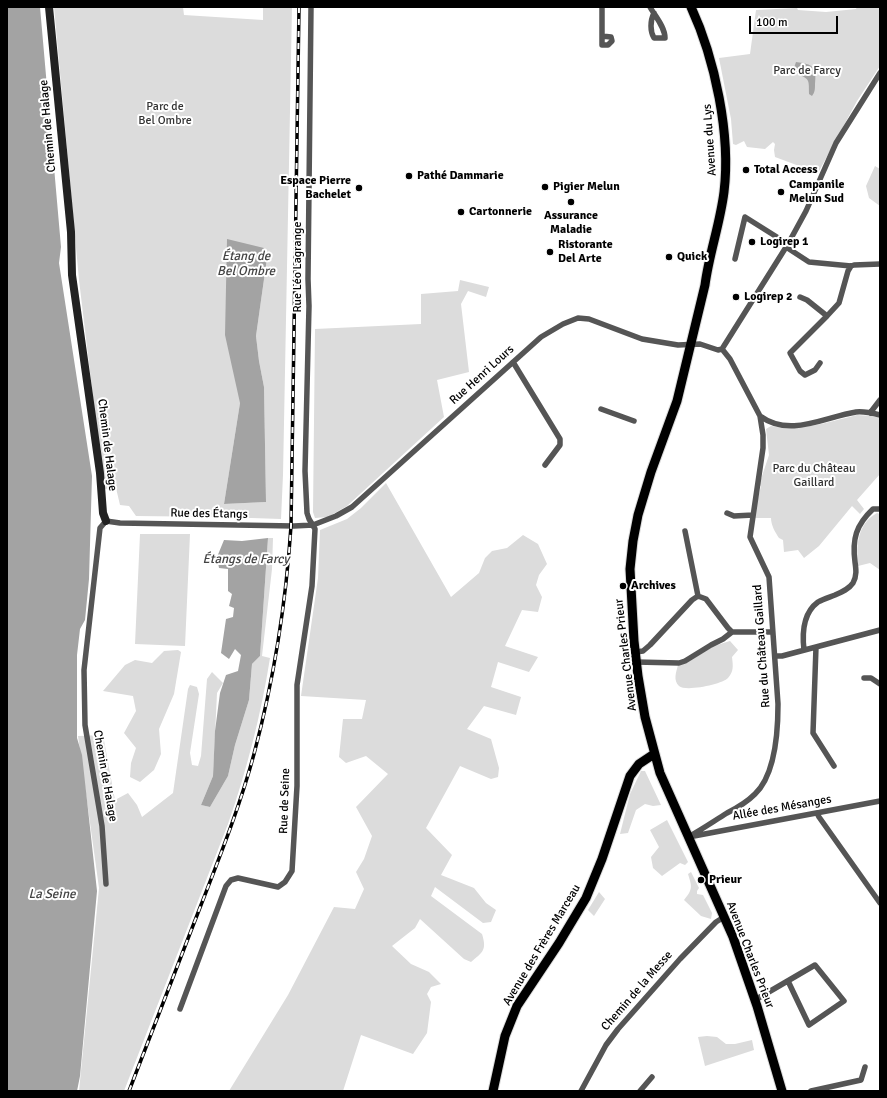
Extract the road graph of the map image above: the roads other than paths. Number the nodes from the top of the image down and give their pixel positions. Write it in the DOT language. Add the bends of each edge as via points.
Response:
graph roads {
  1 [pos="49,7"];
  2 [pos="311,7"];
  3 [pos="602,7"];
  4 [pos="650,7"];
  5 [pos="691,7"];
  6 [pos="654,13"];
  7 [pos="602,36"];
  8 [pos="880,73"];
  9 [pos="787,245"];
  10 [pos="735,259"];
  11 [pos="880,264"];
  12 [pos="851,266"];
  13 [pos="800,297"];
  14 [pos="827,316"];
  15 [pos="691,344"];
  16 [pos="722,349"];
  17 [pos="513,362"];
  18 [pos="820,363"];
  19 [pos="880,400"];
  20 [pos="601,409"];
  21 [pos="870,413"];
  22 [pos="760,416"];
  23 [pos="880,416"];
  24 [pos="634,421"];
  25 [pos="769,422"];
  26 [pos="762,426"];
  27 [pos="545,465"];
  28 [pos="880,509"];
  29 [pos="727,513"];
  30 [pos="753,516"];
  31 [pos="106,521"];
  32 [pos="313,525"];
  33 [pos="685,531"];
  34 [pos="698,596"];
  35 [pos="880,630"];
  36 [pos="732,632"];
  37 [pos="772,632"];
  38 [pos="816,647"];
  39 [pos="804,650"];
  40 [pos="636,652"];
  41 [pos="775,656"];
  42 [pos="636,662"];
  43 [pos="864,678"];
  44 [pos="880,684"];
  45 [pos="654,754"];
  46 [pos="834,766"];
  47 [pos="880,801"];
  48 [pos="817,813"];
  49 [pos="688,837"];
  50 [pos="106,884"];
  51 [pos="880,903"];
  52 [pos="724,917"];
  53 [pos="788,981"];
  54 [pos="755,1000"];
  55 [pos="180,1009"];
  56 [pos="865,1067"];
  57 [pos="652,1077"];
  58 [pos="493,1091"];
  59 [pos="581,1091"];
  60 [pos="640,1091"];
  61 [pos="782,1091"];
  62 [pos="811,1091"];
  1 -- 31 [label="street, Chemin de Halage" via="71,232 72,275 100,473 102,513"];
  2 -- 32 [label="street, Rue Léo Lagrange" via="306,470 307,514"];
  3 -- 7 [label="street"];
  4 -- 6 [label="street"];
  5 -- 15 [label="main road, Avenue du Lys" via="715,80 726,167 720,220"];
  8 -- 9 [label="street" via="836,143 806,211"];
  9 -- 10 [label="street" via="745,217"];
  9 -- 12 [label="street" via="809,262"];
  9 -- 16 [label="street"];
  11 -- 12 [label="street"];
  12 -- 14 [label="street" via="839,303"];
  13 -- 14 [label="street"];
  14 -- 18 [label="street" via="790,353 800,372 805,375 815,370"];
  15 -- 16 [label="street, Rue Henri Lours"];
  15 -- 17 [label="street, Rue Henri Lours" via="678,345 642,339 589,319 578,318 541,337"];
  15 -- 40 [label="main road, Avenue Charles Prieur" via="675,406 641,501 634,537 630,576"];
  16 -- 22 [label="street" via="730,359"];
  17 -- 27 [label="street" via="560,439 560,445"];
  17 -- 32 [label="street, Rue Henri Lours" via="352,507"];
  19 -- 21 [label="street"];
  20 -- 24 [label="street"];
  21 -- 23 [label="street"];
  21 -- 25 [label="street" via="857,412 802,425"];
  22 -- 25 [label="street"];
  22 -- 26 [label="street, Rue du Château Gaillard"];
  25 -- 26 [label="street"];
  26 -- 30 [label="street, Rue du Château Gaillard" via="763,448"];
  28 -- 39 [label="street" via="873,509 857,529 854,550 856,578 852,584 843,592 819,602 806,618 803,630"];
  29 -- 30 [label="street" via="734,516"];
  30 -- 37 [label="street, Rue du Château Gaillard" via="750,537 769,576"];
  31 -- 32 [label="street, Rue des Étangs"];
  31 -- 50 [label="street, Chemin de Halage" via="100,528 84,670 85,725 102,826"];
  32 -- 55 [label="street, Rue de Seine" via="315,529 312,586 297,685 297,786 292,871 278,887 238,878 226,886"];
  33 -- 34 [label="street"];
  34 -- 36 [label="street" via="706,599"];
  34 -- 40 [label="street" via="650,645"];
  35 -- 38 [label="street"];
  36 -- 37 [label="street"];
  36 -- 42 [label="street" via="685,661"];
  37 -- 41 [label="street, Rue du Château Gaillard"];
  38 -- 39 [label="street"];
  38 -- 46 [label="street" via="813,733"];
  39 -- 41 [label="street"];
  40 -- 42 [label="main road, Avenue Charles Prieur"];
  41 -- 49 [label="street, Rue du Château Gaillard" via="778,720 773,757 766,780 756,794 746,802"];
  42 -- 45 [label="main road, Avenue Charles Prieur"];
  43 -- 44 [label="street" via="871,678"];
  45 -- 49 [label="main road, Avenue Charles Prieur" via="661,777"];
  45 -- 58 [label="main road, Avenue des Frères Marceau" via="639,764 630,776 586,898 514,1013 505,1036"];
  47 -- 48 [label="street, Allée des Mésanges"];
  48 -- 49 [label="street, Allée des Mésanges"];
  48 -- 51 [label="street"];
  49 -- 52 [label="main road, Avenue Charles Prieur"];
  52 -- 54 [label="main road, Avenue Charles Prieur"];
  52 -- 59 [label="street, Chemin de la Messe" via="680,959 618,1029 606,1045"];
  53 -- 53 [label="street" via="815,965 844,1000 809,1026"];
  53 -- 54 [label="street"];
  54 -- 61 [label="main road, Avenue Charles Prieur"];
  56 -- 62 [label="street" via="861,1080"];
  57 -- 60 [label="street"];
}
